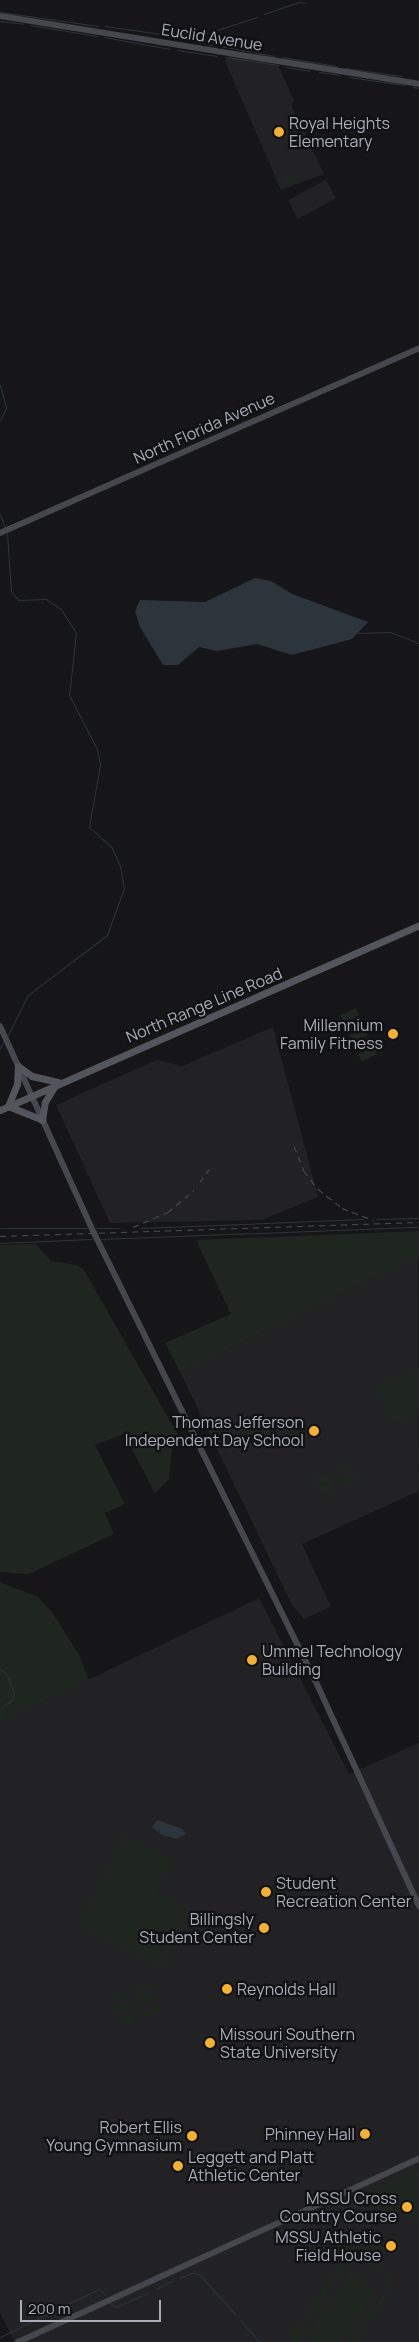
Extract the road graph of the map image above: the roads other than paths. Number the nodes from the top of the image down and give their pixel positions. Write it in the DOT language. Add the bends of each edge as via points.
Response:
graph roads {
  1 [pos="0,16"];
  2 [pos="419,84"];
  3 [pos="419,348"];
  4 [pos="0,532"];
  5 [pos="419,925"];
  6 [pos="0,1026"];
  7 [pos="18,1066"];
  8 [pos="58,1082"];
  9 [pos="32,1095"];
  10 [pos="8,1106"];
  11 [pos="0,1110"];
  12 [pos="42,1120"];
  13 [pos="419,1906"];
  14 [pos="419,2158"];
  15 [pos="18,2342"];
  1 -- 2 [label="main road, Euclid Avenue"];
  3 -- 4 [label="main road, North Florida Avenue"];
  5 -- 8 [label="main road, North Range Line Road"];
  6 -- 7 [label="main road"];
  7 -- 8 [label="main road" via="32,1076"];
  7 -- 9 [label="main road"];
  7 -- 10 [label="main road" via="17,1084"];
  8 -- 9 [label="main road, North Range Line Road"];
  8 -- 12 [label="main road" via="45,1102"];
  9 -- 10 [label="main road, North Range Line Road"];
  9 -- 12 [label="main road"];
  10 -- 11 [label="main road, North Range Line Road"];
  10 -- 12 [label="main road"];
  12 -- 13 [label="main road" via="139,1328 349,1751"];
  14 -- 15 [label="main road"];
}
